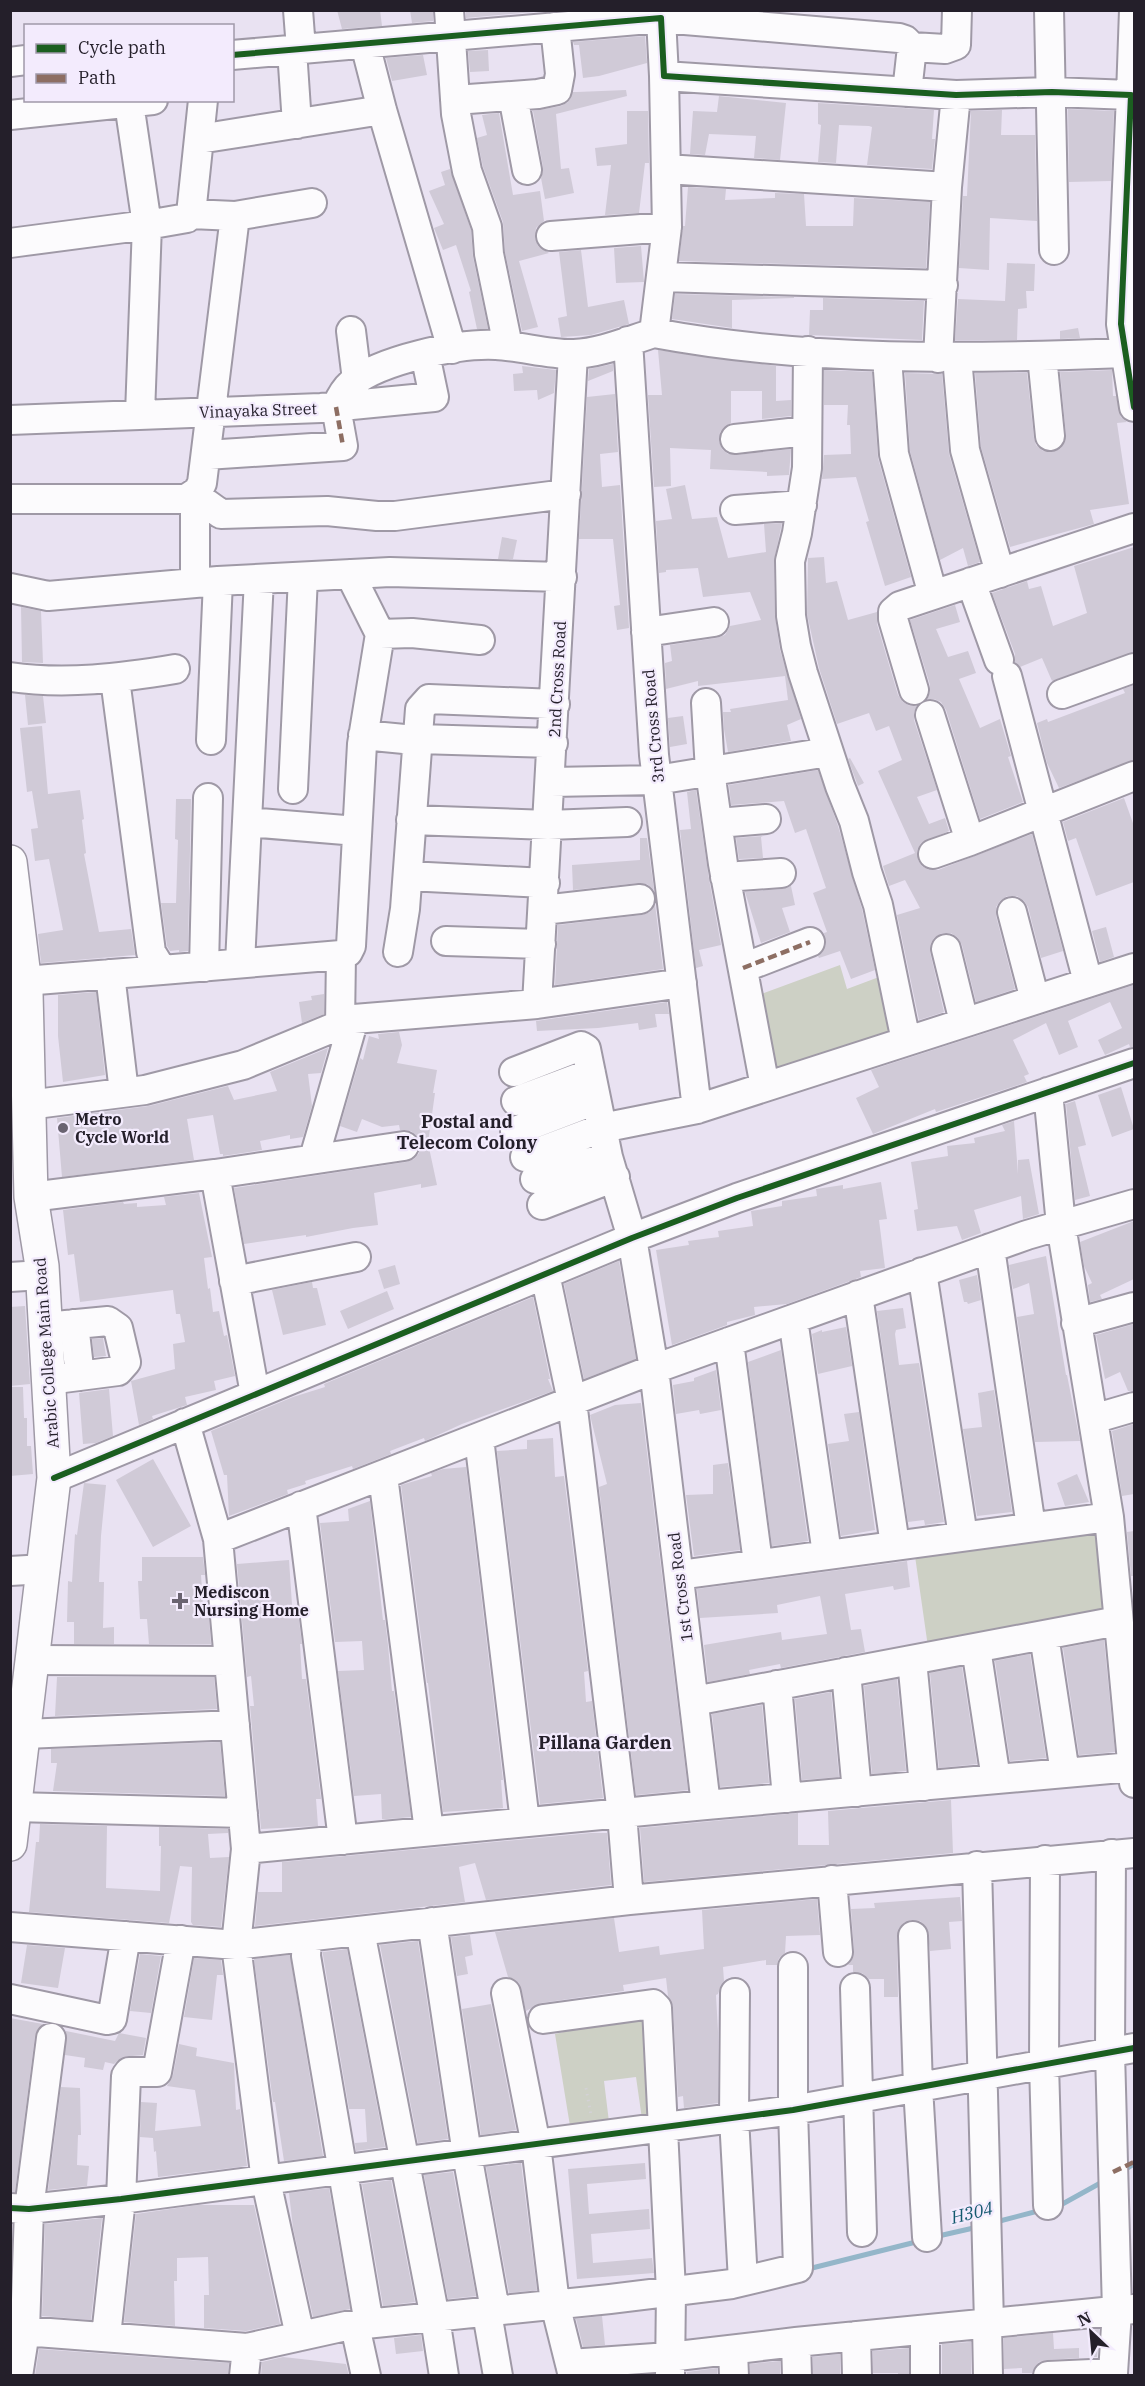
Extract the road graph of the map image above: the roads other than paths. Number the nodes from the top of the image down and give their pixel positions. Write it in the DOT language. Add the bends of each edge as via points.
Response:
graph roads {
  1 [pos="298,10"];
  2 [pos="957,10"];
  3 [pos="1049,10"];
  4 [pos="1134,10"];
  5 [pos="661,14"];
  6 [pos="450,23"];
  7 [pos="555,27"];
  8 [pos="365,44"];
  9 [pos="912,47"];
  10 [pos="296,50"];
  11 [pos="234,56"];
  12 [pos="664,76"];
  13 [pos="907,92"];
  14 [pos="1052,92"];
  15 [pos="956,95"];
  16 [pos="1131,95"];
  17 [pos="513,96"];
  18 [pos="455,100"];
  19 [pos="141,102"];
  20 [pos="203,102"];
  21 [pos="382,110"];
  22 [pos="10,115"];
  23 [pos="297,124"];
  24 [pos="199,139"];
  25 [pos="666,169"];
  26 [pos="527,170"];
  27 [pos="947,187"];
  28 [pos="312,203"];
  29 [pos="191,214"];
  30 [pos="235,216"];
  31 [pos="147,225"];
  32 [pos="667,227"];
  33 [pos="550,236"];
  34 [pos="10,243"];
  35 [pos="1054,250"];
  36 [pos="661,277"];
  37 [pos="943,285"];
  38 [pos="351,331"];
  39 [pos="641,337"];
  40 [pos="508,346"];
  41 [pos="452,349"];
  42 [pos="808,351"];
  43 [pos="1130,352"];
  44 [pos="425,354"];
  45 [pos="573,354"];
  46 [pos="1042,356"];
  47 [pos="888,357"];
  48 [pos="947,357"];
  49 [pos="357,380"];
  50 [pos="336,407"];
  51 [pos="1134,407"];
  52 [pos="212,412"];
  53 [pos="140,414"];
  54 [pos="10,420"];
  55 [pos="807,431"];
  56 [pos="1050,436"];
  57 [pos="735,439"];
  58 [pos="206,455"];
  59 [pos="566,494"];
  60 [pos="10,500"];
  61 [pos="191,500"];
  62 [pos="802,505"];
  63 [pos="735,510"];
  64 [pos="1134,528"];
  65 [pos="1000,573"];
  66 [pos="350,574"];
  67 [pos="303,577"];
  68 [pos="562,577"];
  69 [pos="259,579"];
  70 [pos="206,582"];
  71 [pos="971,582"];
  72 [pos="10,588"];
  73 [pos="933,595"];
  74 [pos="714,622"];
  75 [pos="646,632"];
  76 [pos="380,634"];
  77 [pos="480,640"];
  78 [pos="1134,668"];
  79 [pos="175,669"];
  80 [pos="10,677"];
  81 [pos="115,679"];
  82 [pos="914,690"];
  83 [pos="1062,694"];
  84 [pos="706,703"];
  85 [pos="555,704"];
  86 [pos="930,715"];
  87 [pos="363,735"];
  88 [pos="211,740"];
  89 [pos="419,742"];
  90 [pos="553,742"];
  91 [pos="828,752"];
  92 [pos="710,771"];
  93 [pos="657,780"];
  94 [pos="551,782"];
  95 [pos="1133,783"];
  96 [pos="293,789"];
  97 [pos="208,798"];
  98 [pos="1045,812"];
  99 [pos="411,819"];
  100 [pos="766,819"];
  101 [pos="247,822"];
  102 [pos="627,822"];
  103 [pos="717,823"];
  104 [pos="548,825"];
  105 [pos="357,831"];
  106 [pos="970,841"];
  107 [pos="933,854"];
  108 [pos="10,862"];
  109 [pos="782,873"];
  110 [pos="408,876"];
  111 [pos="725,877"];
  112 [pos="544,897"];
  113 [pos="640,899"];
  114 [pos="1012,912"];
  115 [pos="446,941"];
  116 [pos="810,942"];
  117 [pos="541,944"];
  118 [pos="946,949"];
  119 [pos="398,952"];
  120 [pos="341,955"];
  121 [pos="240,963"];
  122 [pos="204,967"];
  123 [pos="742,968"];
  124 [pos="1134,968"];
  125 [pos="162,970"];
  126 [pos="110,974"];
  127 [pos="1088,982"];
  128 [pos="682,983"];
  129 [pos="20,990"];
  130 [pos="1035,1000"];
  131 [pos="537,1004"];
  132 [pos="347,1022"];
  133 [pos="964,1022"];
  134 [pos="906,1041"];
  135 [pos="1134,1064"];
  136 [pos="514,1072"];
  137 [pos="591,1073"];
  138 [pos="765,1087"];
  139 [pos="124,1092"];
  140 [pos="1047,1092"];
  141 [pos="596,1100"];
  142 [pos="516,1101"];
  143 [pos="697,1109"];
  144 [pos="22,1120"];
  145 [pos="602,1128"];
  146 [pos="404,1146"];
  147 [pos="314,1158"];
  148 [pos="612,1167"];
  149 [pos="529,1168"];
  150 [pos="215,1174"];
  151 [pos="31,1197"];
  152 [pos="1134,1204"];
  153 [pos="1061,1225"];
  154 [pos="632,1238"];
  155 [pos="990,1248"];
  156 [pos="356,1257"];
  157 [pos="921,1272"];
  158 [pos="545,1274"];
  159 [pos="26,1276"];
  160 [pos="234,1281"];
  161 [pos="858,1295"];
  162 [pos="1134,1307"];
  163 [pos="793,1319"];
  164 [pos="1076,1323"];
  165 [pos="60,1325"];
  166 [pos="729,1342"];
  167 [pos="654,1369"];
  168 [pos="80,1376"];
  169 [pos="48,1380"];
  170 [pos="255,1394"];
  171 [pos="572,1401"];
  172 [pos="1134,1407"];
  173 [pos="1093,1419"];
  174 [pos="185,1423"];
  175 [pos="479,1438"];
  176 [pos="383,1476"];
  177 [pos="54,1478"];
  178 [pos="302,1506"];
  179 [pos="1109,1517"];
  180 [pos="1031,1527"];
  181 [pos="963,1536"];
  182 [pos="218,1539"];
  183 [pos="895,1545"];
  184 [pos="826,1554"];
  185 [pos="758,1563"];
  186 [pos="45,1569"];
  187 [pos="10,1571"];
  188 [pos="679,1575"];
  189 [pos="1044,1635"];
  190 [pos="1125,1636"];
  191 [pos="976,1648"];
  192 [pos="34,1660"];
  193 [pos="912,1660"];
  194 [pos="229,1661"];
  195 [pos="846,1672"];
  196 [pos="777,1684"];
  197 [pos="694,1701"];
  198 [pos="235,1725"];
  199 [pos="25,1734"];
  200 [pos="1065,1773"];
  201 [pos="1133,1775"];
  202 [pos="996,1779"];
  203 [pos="924,1786"];
  204 [pos="857,1792"];
  205 [pos="787,1798"];
  206 [pos="706,1805"];
  207 [pos="15,1807"];
  208 [pos="243,1812"];
  209 [pos="622,1814"];
  210 [pos="525,1822"];
  211 [pos="429,1831"];
  212 [pos="344,1840"];
  213 [pos="10,1844"];
  214 [pos="246,1850"];
  215 [pos="1123,1853"];
  216 [pos="1045,1860"];
  217 [pos="977,1866"];
  218 [pos="832,1880"];
  219 [pos="629,1900"];
  220 [pos="432,1922"];
  221 [pos="10,1927"];
  222 [pos="360,1931"];
  223 [pos="126,1936"];
  224 [pos="914,1936"];
  225 [pos="307,1937"];
  226 [pos="181,1940"];
  227 [pos="236,1945"];
  228 [pos="838,1952"];
  229 [pos="793,1967"];
  230 [pos="855,1988"];
  231 [pos="506,1993"];
  232 [pos="735,1993"];
  233 [pos="10,1999"];
  234 [pos="543,2019"];
  235 [pos="51,2038"];
  236 [pos="1122,2050"];
  237 [pos="1044,2064"];
  238 [pos="981,2075"];
  239 [pos="918,2087"];
  240 [pos="858,2098"];
  241 [pos="793,2110"];
  242 [pos="734,2118"];
  243 [pos="664,2128"];
  244 [pos="536,2145"];
  245 [pos="467,2154"];
  246 [pos="404,2163"];
  247 [pos="342,2171"];
  248 [pos="1119,2171"];
  249 [pos="266,2181"];
  250 [pos="121,2199"];
  251 [pos="1048,2205"];
  252 [pos="20,2209"];
  253 [pos="862,2232"];
  254 [pos="927,2237"];
  255 [pos="1125,2264"];
  256 [pos="744,2281"];
  257 [pos="671,2291"];
  258 [pos="555,2304"];
  259 [pos="1126,2310"];
  260 [pos="491,2311"];
  261 [pos="435,2318"];
  262 [pos="988,2324"];
  263 [pos="362,2325"];
  264 [pos="18,2330"];
  265 [pos="924,2330"];
  266 [pos="106,2336"];
  267 [pos="300,2336"];
  268 [pos="856,2336"];
  269 [pos="796,2342"];
  270 [pos="246,2362"];
  271 [pos="733,2362"];
  272 [pos="669,2366"];
  273 [pos="572,2370"];
  274 [pos="1113,2374"];
  275 [pos="18,2376"];
  276 [pos="366,2376"];
  277 [pos="444,2376"];
  278 [pos="498,2376"];
  279 [pos="797,2376"];
  280 [pos="857,2376"];
  281 [pos="925,2376"];
  282 [pos="988,2376"];
  283 [pos="1048,2376"];
  1 -- 10 [label="street"];
  2 -- 9 [label="street" via="956,45 945,49"];
  3 -- 14 [label="street"];
  4 -- 16 [label="street"];
  5 -- 7 [label="street"];
  5 -- 9 [label="street" via="899,38"];
  5 -- 12 [label="street, 3rd Cross Road"];
  6 -- 7 [label="street"];
  6 -- 8 [label="street"];
  6 -- 18 [label="street"];
  7 -- 17 [label="street" via="560,74 557,90"];
  8 -- 10 [label="street"];
  8 -- 21 [label="street"];
  9 -- 13 [label="street"];
  10 -- 11 [label="street"];
  10 -- 23 [label="street"];
  12 -- 13 [label="street"];
  12 -- 25 [label="street, 3rd Cross Road"];
  13 -- 15 [label="street"];
  14 -- 15 [label="street"];
  14 -- 16 [label="street"];
  14 -- 35 [label="street"];
  15 -- 27 [label="street"];
  16 -- 43 [label="street" via="1121,324"];
  17 -- 18 [label="street"];
  17 -- 26 [label="street"];
  18 -- 40 [label="street" via="467,171 487,227"];
  19 -- 22 [label="street"];
  19 -- 31 [label="street"];
  20 -- 24 [label="street"];
  21 -- 23 [label="street"];
  21 -- 41 [label="street"];
  23 -- 24 [label="street"];
  24 -- 29 [label="street"];
  25 -- 27 [label="street"];
  25 -- 32 [label="street, 3rd Cross Road"];
  27 -- 37 [label="street"];
  28 -- 30 [label="street"];
  29 -- 30 [label="street"];
  29 -- 31 [label="street" via="182,220"];
  30 -- 52 [label="street"];
  31 -- 34 [label="street"];
  31 -- 53 [label="street"];
  32 -- 33 [label="street"];
  32 -- 36 [label="street, 3rd Cross Road"];
  36 -- 37 [label="street"];
  36 -- 39 [label="street, 3rd Cross Road"];
  37 -- 48 [label="street"];
  38 -- 49 [label="street"];
  39 -- 42 [label="street"];
  39 -- 45 [label="street, Vinayaka Street"];
  39 -- 75 [label="street, 3rd Cross Road"];
  40 -- 41 [label="street, Vinayaka Street"];
  40 -- 45 [label="street, Vinayaka Street"];
  41 -- 44 [label="street, Vinayaka Street"];
  42 -- 47 [label="street"];
  42 -- 55 [label="street"];
  43 -- 46 [label="street"];
  43 -- 51 [label="street"];
  44 -- 49 [label="street, Vinayaka Street" via="388,364"];
  44 -- 50 [label="street" via="434,397"];
  45 -- 59 [label="street, 2nd Cross Road"];
  46 -- 48 [label="street"];
  46 -- 56 [label="street"];
  47 -- 48 [label="street"];
  47 -- 73 [label="street" via="894,454"];
  48 -- 65 [label="street" via="965,450"];
  49 -- 50 [label="street, Vinayaka Street" via="341,395"];
  50 -- 52 [label="street, Vinayaka Street"];
  50 -- 58 [label="street" via="343,446"];
  52 -- 53 [label="street, Vinayaka Street"];
  52 -- 58 [label="street"];
  53 -- 54 [label="street, Vinayaka Street"];
  55 -- 57 [label="street"];
  55 -- 62 [label="street"];
  58 -- 61 [label="street" via="202,483"];
  59 -- 61 [label="street" via="377,516 327,511 221,514 207,504"];
  59 -- 68 [label="street, 2nd Cross Road"];
  60 -- 61 [label="street"];
  61 -- 70 [label="street"];
  62 -- 63 [label="street"];
  62 -- 91 [label="street" via="790,561 791,616 796,646"];
  64 -- 65 [label="street"];
  65 -- 71 [label="street"];
  66 -- 67 [label="street"];
  66 -- 68 [label="street"];
  66 -- 76 [label="street"];
  67 -- 69 [label="street"];
  67 -- 96 [label="street"];
  68 -- 85 [label="street, 2nd Cross Road"];
  69 -- 70 [label="street"];
  69 -- 101 [label="street"];
  70 -- 72 [label="street" via="48,596"];
  70 -- 88 [label="street"];
  71 -- 73 [label="street"];
  71 -- 98 [label="street" via="1003,668"];
  73 -- 82 [label="street" via="893,612"];
  74 -- 75 [label="street"];
  75 -- 93 [label="street, 3rd Cross Road"];
  76 -- 77 [label="street"];
  76 -- 87 [label="street"];
  78 -- 83 [label="street"];
  79 -- 81 [label="street"];
  80 -- 81 [label="street" via="36,681"];
  81 -- 125 [label="street" via="151,952"];
  84 -- 92 [label="street"];
  85 -- 89 [label="street" via="429,699 420,709"];
  85 -- 90 [label="street, 2nd Cross Road"];
  86 -- 106 [label="street"];
  87 -- 89 [label="street"];
  87 -- 105 [label="street"];
  89 -- 90 [label="street"];
  89 -- 99 [label="street"];
  90 -- 94 [label="street, 2nd Cross Road"];
  91 -- 92 [label="street"];
  91 -- 134 [label="street" via="854,821 878,905"];
  92 -- 93 [label="street"];
  92 -- 103 [label="street"];
  93 -- 94 [label="street"];
  93 -- 128 [label="street, 3rd Cross Road"];
  94 -- 104 [label="street, 2nd Cross Road"];
  95 -- 98 [label="street"];
  97 -- 122 [label="street"];
  98 -- 106 [label="street"];
  98 -- 127 [label="street"];
  99 -- 104 [label="street"];
  99 -- 110 [label="street"];
  100 -- 103 [label="street"];
  101 -- 105 [label="street"];
  101 -- 121 [label="street"];
  102 -- 104 [label="street"];
  103 -- 111 [label="street"];
  104 -- 112 [label="street, 2nd Cross Road"];
  105 -- 120 [label="street" via="351,946"];
  106 -- 107 [label="street"];
  108 -- 129 [label="main road, Arabic College Main Road"];
  109 -- 111 [label="street"];
  110 -- 112 [label="street"];
  110 -- 119 [label="street"];
  111 -- 123 [label="street"];
  112 -- 113 [label="street"];
  112 -- 117 [label="street, 2nd Cross Road"];
  114 -- 130 [label="street"];
  115 -- 117 [label="street"];
  116 -- 123 [label="street"];
  117 -- 131 [label="street, 2nd Cross Road"];
  118 -- 133 [label="street"];
  120 -- 121 [label="street"];
  120 -- 132 [label="street"];
  121 -- 122 [label="street"];
  122 -- 125 [label="street"];
  123 -- 138 [label="street"];
  124 -- 127 [label="street"];
  125 -- 126 [label="street"];
  126 -- 129 [label="street"];
  126 -- 139 [label="street"];
  127 -- 130 [label="street"];
  128 -- 131 [label="street"];
  128 -- 143 [label="street, 3rd Cross Road"];
  129 -- 144 [label="main road, Arabic College Main Road"];
  130 -- 133 [label="street"];
  131 -- 132 [label="street"];
  132 -- 139 [label="street" via="243,1065"];
  132 -- 147 [label="street"];
  133 -- 134 [label="street"];
  134 -- 138 [label="street"];
  135 -- 140 [label="street"];
  136 -- 137 [label="street, 1st Cross Road" via="581,1046 586,1049"];
  137 -- 141 [label="street, 1st Cross Road"];
  137 -- 142 [label="street"];
  138 -- 143 [label="street"];
  139 -- 144 [label="street"];
  140 -- 153 [label="street"];
  140 -- 154 [label="street" via="748,1194"];
  141 -- 145 [label="street, 1st Cross Road"];
  141 -- 149 [label="street"];
  143 -- 145 [label="street"];
  144 -- 151 [label="main road, Arabic College Main Road"];
  145 -- 148 [label="street, 1st Cross Road"];
  145 -- 149 [label="street"];
  146 -- 147 [label="street"];
  147 -- 150 [label="street"];
  148 -- 149 [label="street"];
  148 -- 154 [label="street, 1st Cross Road"];
  150 -- 151 [label="street"];
  150 -- 160 [label="street"];
  151 -- 159 [label="main road, Arabic College Main Road"];
  152 -- 153 [label="street"];
  153 -- 155 [label="street"];
  153 -- 164 [label="street"];
  154 -- 158 [label="street"];
  154 -- 167 [label="street, 1st Cross Road"];
  155 -- 157 [label="street"];
  155 -- 180 [label="street"];
  156 -- 160 [label="street"];
  157 -- 161 [label="street"];
  157 -- 181 [label="street"];
  158 -- 170 [label="street"];
  158 -- 171 [label="street"];
  159 -- 165 [label="main road, Arabic College Main Road"];
  160 -- 170 [label="street"];
  161 -- 163 [label="street"];
  161 -- 183 [label="street"];
  162 -- 164 [label="street"];
  163 -- 166 [label="street"];
  163 -- 184 [label="street"];
  164 -- 173 [label="street"];
  165 -- 168 [label="street"];
  165 -- 168 [label="street" via="108,1321 118,1328 126,1362 118,1371"];
  165 -- 169 [label="main road, Arabic College Main Road"];
  166 -- 167 [label="street"];
  166 -- 185 [label="street"];
  167 -- 171 [label="street"];
  167 -- 188 [label="street, 1st Cross Road"];
  168 -- 169 [label="street"];
  169 -- 177 [label="main road, Arabic College Main Road"];
  170 -- 174 [label="street"];
  171 -- 175 [label="street"];
  171 -- 209 [label="street"];
  172 -- 173 [label="street"];
  173 -- 179 [label="street"];
  174 -- 177 [label="street"];
  174 -- 182 [label="street"];
  175 -- 176 [label="street"];
  175 -- 210 [label="street"];
  176 -- 178 [label="street"];
  176 -- 211 [label="street"];
  177 -- 186 [label="main road, Arabic College Main Road"];
  178 -- 182 [label="street"];
  178 -- 212 [label="street"];
  179 -- 180 [label="street"];
  179 -- 190 [label="street"];
  180 -- 181 [label="street"];
  181 -- 183 [label="street"];
  182 -- 194 [label="street"];
  183 -- 184 [label="street"];
  184 -- 185 [label="street"];
  185 -- 188 [label="street"];
  186 -- 187 [label="street"];
  186 -- 192 [label="main road, Arabic College Main Road"];
  188 -- 197 [label="street, 1st Cross Road"];
  189 -- 190 [label="street"];
  189 -- 191 [label="street"];
  189 -- 200 [label="street"];
  190 -- 201 [label="street"];
  191 -- 193 [label="street"];
  191 -- 202 [label="street"];
  192 -- 194 [label="street"];
  192 -- 199 [label="main road, Arabic College Main Road"];
  193 -- 195 [label="street"];
  193 -- 203 [label="street"];
  194 -- 198 [label="street"];
  195 -- 196 [label="street"];
  195 -- 204 [label="street"];
  196 -- 197 [label="street"];
  196 -- 205 [label="street"];
  197 -- 206 [label="street, 1st Cross Road"];
  198 -- 199 [label="street"];
  198 -- 208 [label="street"];
  199 -- 207 [label="main road, Arabic College Main Road"];
  200 -- 201 [label="street"];
  200 -- 202 [label="street"];
  202 -- 203 [label="street"];
  203 -- 204 [label="street"];
  204 -- 205 [label="street"];
  205 -- 206 [label="street"];
  206 -- 209 [label="street"];
  207 -- 208 [label="street"];
  207 -- 213 [label="main road, Arabic College Main Road"];
  208 -- 214 [label="street"];
  209 -- 210 [label="street"];
  209 -- 219 [label="street"];
  210 -- 211 [label="street"];
  211 -- 212 [label="street"];
  212 -- 214 [label="street"];
  214 -- 227 [label="street"];
  215 -- 216 [label="street"];
  215 -- 236 [label="street"];
  216 -- 217 [label="street"];
  216 -- 237 [label="street"];
  217 -- 218 [label="street"];
  217 -- 238 [label="street"];
  218 -- 219 [label="street"];
  218 -- 228 [label="street"];
  219 -- 220 [label="street"];
  220 -- 222 [label="street"];
  220 -- 245 [label="street"];
  221 -- 223 [label="street"];
  222 -- 225 [label="street"];
  222 -- 246 [label="street"];
  223 -- 226 [label="street"];
  223 -- 233 [label="street" via="112,2019"];
  224 -- 239 [label="street"];
  225 -- 227 [label="street"];
  225 -- 247 [label="street" via="306,1956"];
  226 -- 227 [label="street"];
  226 -- 250 [label="street" via="157,2072 129,2072 126,2076"];
  227 -- 249 [label="street"];
  229 -- 241 [label="street"];
  230 -- 240 [label="street"];
  231 -- 244 [label="street"];
  232 -- 242 [label="street"];
  234 -- 243 [label="street" via="655,2004"];
  235 -- 252 [label="street"];
  236 -- 237 [label="street"];
  236 -- 248 [label="street"];
  237 -- 238 [label="street"];
  237 -- 251 [label="street"];
  238 -- 239 [label="street"];
  238 -- 262 [label="street"];
  239 -- 240 [label="street"];
  239 -- 254 [label="street"];
  240 -- 241 [label="street"];
  240 -- 253 [label="street"];
  241 -- 242 [label="street"];
  241 -- 256 [label="street" via="798,2268"];
  242 -- 243 [label="street"];
  242 -- 256 [label="street"];
  243 -- 244 [label="street"];
  243 -- 257 [label="street"];
  244 -- 245 [label="street"];
  244 -- 258 [label="street"];
  245 -- 246 [label="street"];
  245 -- 260 [label="street"];
  246 -- 247 [label="street"];
  246 -- 261 [label="street"];
  247 -- 249 [label="street"];
  247 -- 263 [label="street"];
  248 -- 255 [label="street"];
  249 -- 250 [label="street"];
  249 -- 267 [label="street"];
  250 -- 252 [label="street"];
  250 -- 266 [label="street"];
  252 -- 264 [label="street"];
  255 -- 259 [label="street"];
  256 -- 257 [label="street"];
  257 -- 258 [label="street"];
  257 -- 272 [label="street"];
  258 -- 260 [label="street"];
  258 -- 273 [label="street"];
  259 -- 262 [label="street"];
  259 -- 274 [label="street"];
  260 -- 261 [label="street"];
  260 -- 278 [label="street"];
  261 -- 263 [label="street"];
  261 -- 277 [label="street"];
  262 -- 265 [label="street"];
  262 -- 282 [label="street"];
  263 -- 267 [label="street"];
  263 -- 276 [label="street"];
  264 -- 266 [label="street"];
  264 -- 275 [label="street"];
  265 -- 268 [label="street"];
  265 -- 281 [label="street"];
  266 -- 270 [label="street"];
  267 -- 270 [label="street"];
  268 -- 269 [label="street"];
  268 -- 280 [label="street"];
  269 -- 271 [label="street"];
  269 -- 279 [label="street"];
  271 -- 272 [label="street"];
  272 -- 273 [label="street"];
  274 -- 283 [label="street"];
}
